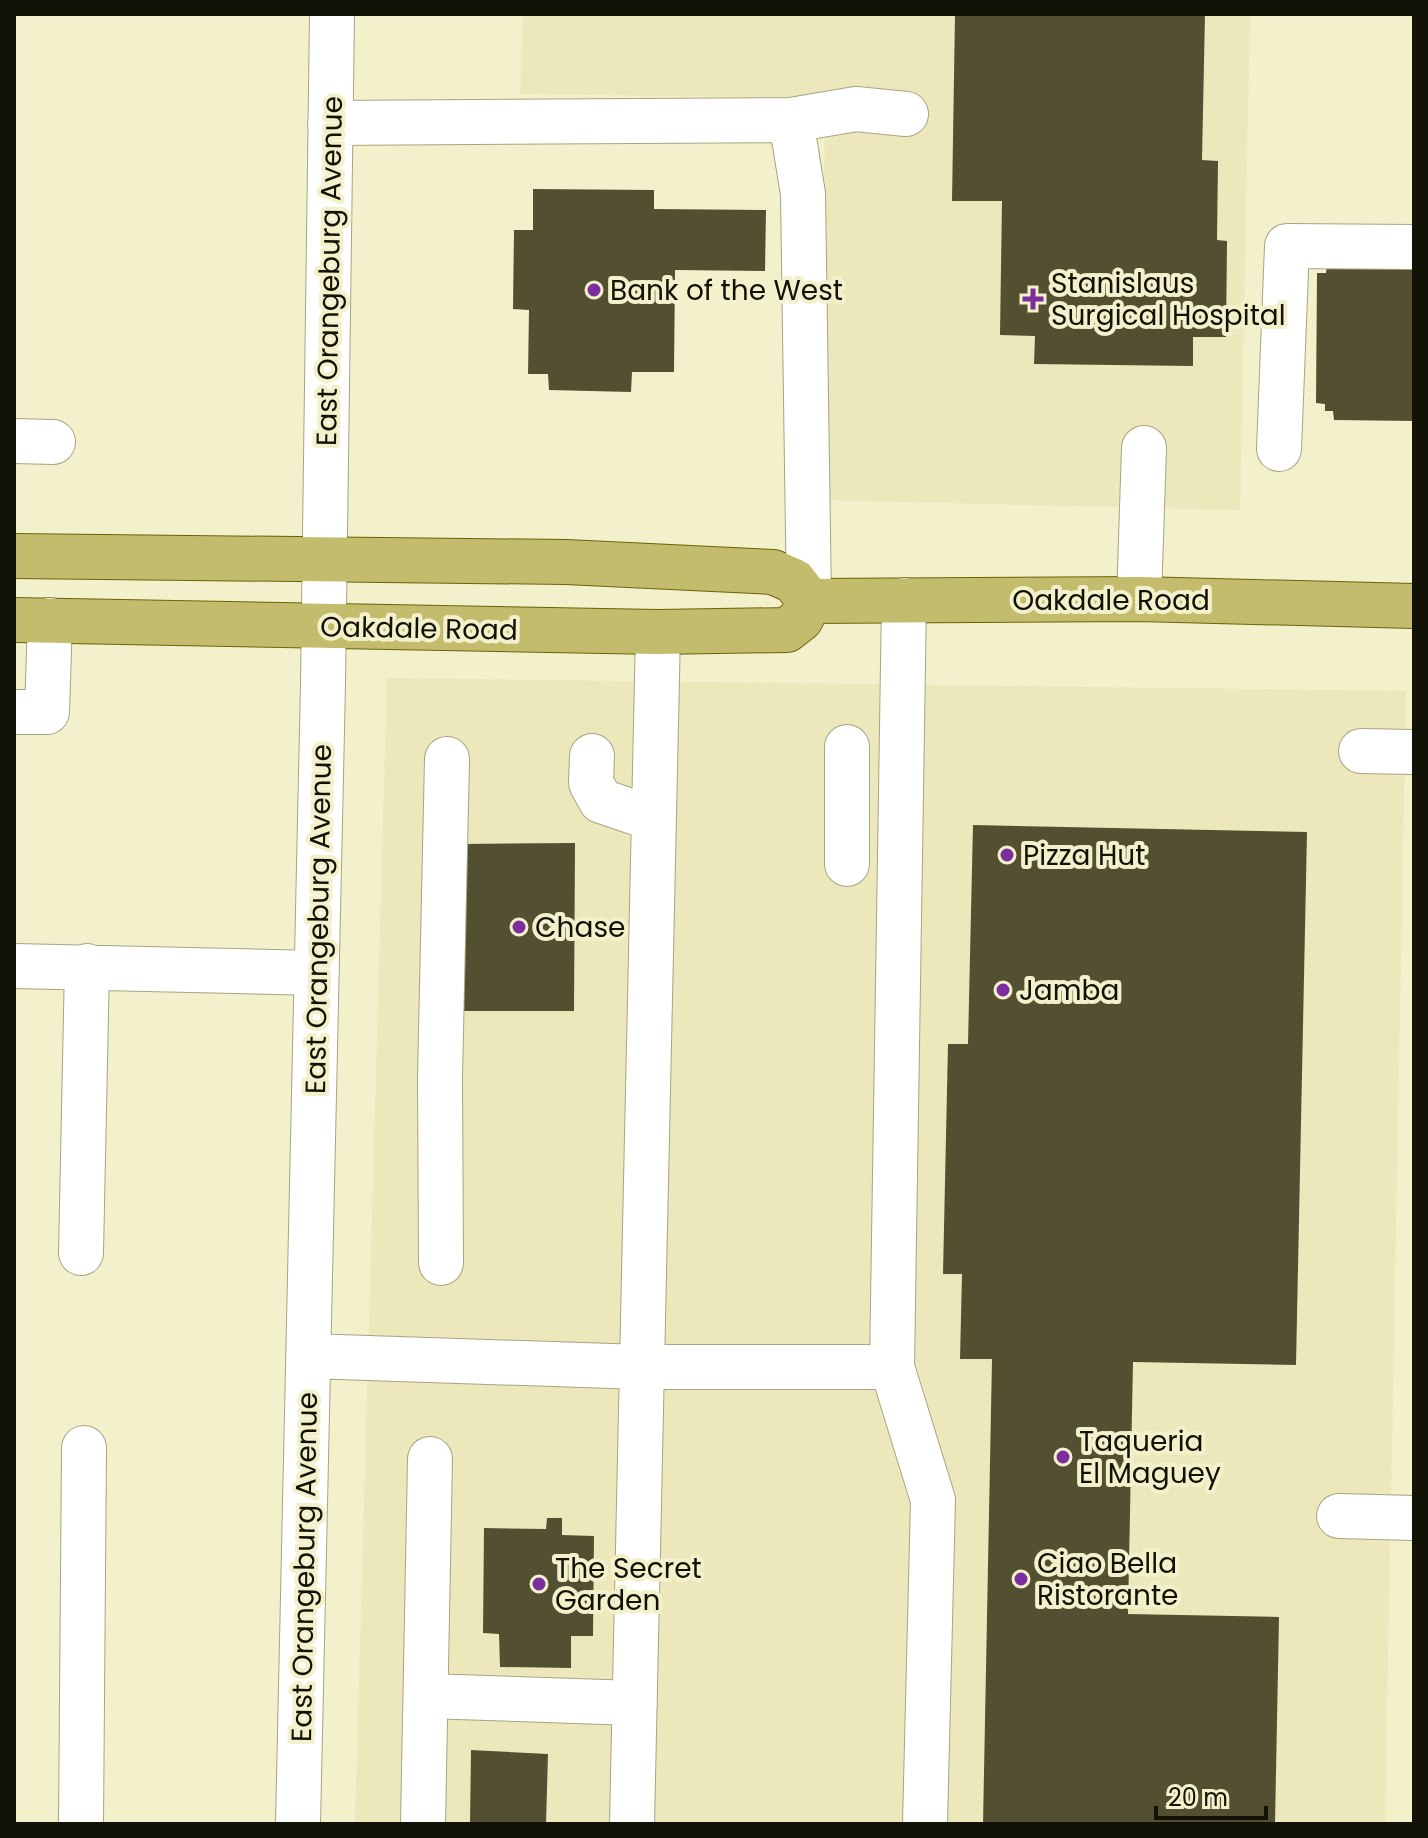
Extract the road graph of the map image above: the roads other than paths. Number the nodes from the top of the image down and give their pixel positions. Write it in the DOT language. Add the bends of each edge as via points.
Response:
graph roads {
  1 [pos="332,14"];
  2 [pos="906,114"];
  3 [pos="791,120"];
  4 [pos="330,123"];
  5 [pos="1414,247"];
  6 [pos="1144,448"];
  7 [pos="1279,449"];
  8 [pos="14,556"];
  9 [pos="325,561"];
  10 [pos="1139,599"];
  11 [pos="904,600"];
  12 [pos="809,601"];
  13 [pos="1414,606"];
  14 [pos="32,620"];
  15 [pos="324,627"];
  16 [pos="658,632"];
  17 [pos="14,712"];
  18 [pos="847,747"];
  19 [pos="1361,751"];
  20 [pos="1414,752"];
  21 [pos="592,756"];
  22 [pos="447,759"];
  23 [pos="654,819"];
  24 [pos="847,864"];
  25 [pos="14,966"];
  26 [pos="87,966"];
  27 [pos="317,973"];
  28 [pos="81,1253"];
  29 [pos="441,1263"];
  30 [pos="308,1356"];
  31 [pos="642,1367"];
  32 [pos="892,1367"];
  33 [pos="84,1448"];
  34 [pos="430,1459"];
  35 [pos="1339,1516"];
  36 [pos="1414,1518"];
  37 [pos="426,1696"];
  38 [pos="635,1703"];
  39 [pos="81,1824"];
  40 [pos="298,1824"];
  41 [pos="423,1824"];
  42 [pos="632,1824"];
  43 [pos="925,1824"];
  1 -- 4 [label="street, East Orangeburg Avenue"];
  2 -- 3 [label="street" via="856,109"];
  3 -- 4 [label="street"];
  3 -- 12 [label="street" via="803,194"];
  4 -- 9 [label="street, East Orangeburg Avenue"];
  5 -- 7 [label="street" via="1287,246"];
  6 -- 10 [label="street"];
  8 -- 9 [label="main road"];
  9 -- 12 [label="main road" via="566,562 773,572 794,581"];
  9 -- 15 [label="street, East Orangeburg Avenue"];
  10 -- 11 [label="main road, Oakdale Road"];
  10 -- 13 [label="main road, Oakdale Road"];
  11 -- 12 [label="main road, Oakdale Road"];
  11 -- 32 [label="street"];
  12 -- 16 [label="main road, Oakdale Road" via="801,619 787,630"];
  14 -- 15 [label="main road, Oakdale Road"];
  14 -- 17 [label="street" via="47,712"];
  15 -- 16 [label="main road, Oakdale Road"];
  15 -- 27 [label="street, East Orangeburg Avenue"];
  16 -- 23 [label="street"];
  18 -- 24 [label="street"];
  19 -- 20 [label="street"];
  21 -- 23 [label="street" via="591,783 601,801"];
  22 -- 29 [label="street"];
  23 -- 31 [label="street"];
  25 -- 26 [label="street"];
  26 -- 27 [label="street"];
  26 -- 28 [label="street"];
  27 -- 30 [label="street, East Orangeburg Avenue"];
  30 -- 31 [label="street"];
  30 -- 40 [label="street, East Orangeburg Avenue"];
  31 -- 32 [label="street"];
  31 -- 38 [label="street"];
  32 -- 43 [label="street" via="933,1500"];
  33 -- 39 [label="street"];
  34 -- 37 [label="street"];
  35 -- 36 [label="street"];
  37 -- 38 [label="street"];
  37 -- 41 [label="street"];
  38 -- 42 [label="street"];
}
